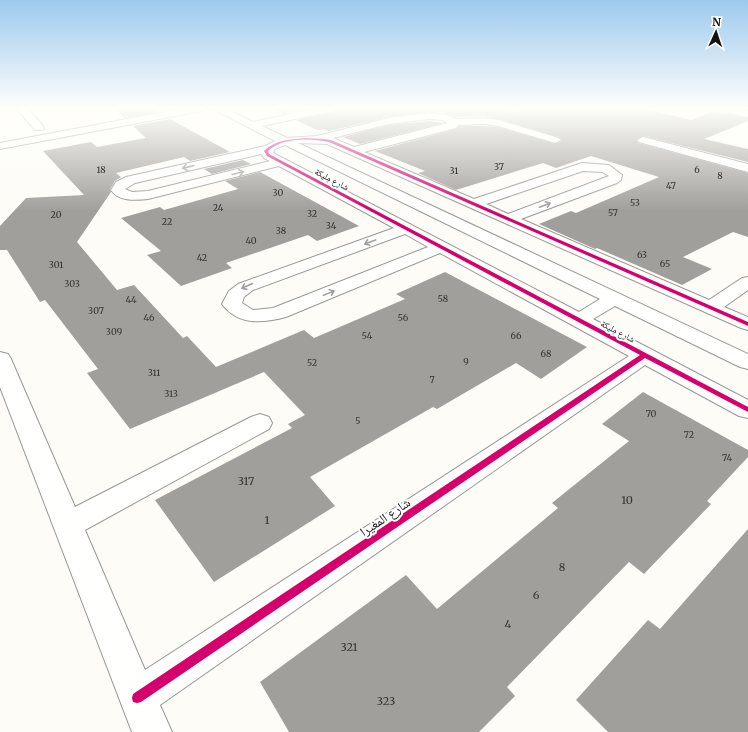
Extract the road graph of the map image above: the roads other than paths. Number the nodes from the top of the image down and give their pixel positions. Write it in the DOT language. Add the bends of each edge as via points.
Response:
graph roads {
  1 [pos="21,142"];
  2 [pos="282,142"];
  3 [pos="287,142"];
  4 [pos="333,142"];
  5 [pos="388,142"];
  6 [pos="651,142"];
  7 [pos="0,146"];
  8 [pos="267,148"];
  9 [pos="353,151"];
  10 [pos="281,162"];
  11 [pos="748,168"];
  12 [pos="474,204"];
  13 [pos="508,219"];
  14 [pos="406,229"];
  15 [pos="441,247"];
  16 [pos="575,248"];
  17 [pos="542,264"];
  18 [pos="748,282"];
  19 [pos="614,298"];
  20 [pos="711,307"];
  21 [pos="579,320"];
  22 [pos="748,324"];
  23 [pos="645,355"];
  24 [pos="0,359"];
  25 [pos="748,362"];
  26 [pos="748,410"];
  27 [pos="260,423"];
  28 [pos="67,525"];
  29 [pos="137,698"];
  30 [pos="152,732"];
  1 -- 7 [label="street"];
  2 -- 8 [label="street"];
  3 -- 17 [label="street, شارع مِليكة"];
  4 -- 9 [label="street"];
  5 -- 9 [label="street"];
  6 -- 11 [label="street"];
  8 -- 10 [label="street, شارع مِليكة" via="266,153"];
  8 -- 10 [label="street, one-way" via="125,182 118,190 128,195 148,195"];
  9 -- 12 [label="street"];
  10 -- 14 [label="street, شارع مِليكة"];
  12 -- 13 [label="street"];
  13 -- 12 [label="street, one-way" via="612,180 616,175 605,168 582,167"];
  13 -- 16 [label="street"];
  14 -- 15 [label="street, شارع مِليكة"];
  14 -- 15 [label="street, one-way" via="247,286 235,294 232,304 249,315 279,313"];
  15 -- 21 [label="street, شارع مِليكة"];
  16 -- 17 [label="street"];
  16 -- 20 [label="street"];
  17 -- 19 [label="street, شارع مِليكة"];
  18 -- 20 [label="street"];
  19 -- 21 [label="street"];
  19 -- 25 [label="street, شارع مِليكة"];
  20 -- 22 [label="street"];
  21 -- 23 [label="street, شارع مِليكة"];
  23 -- 26 [label="street, شارع مِليكة"];
  23 -- 29 [label="street, شارع المغيرا"];
  24 -- 28 [label="street"];
  27 -- 28 [label="street"];
  28 -- 29 [label="street"];
  29 -- 30 [label="street"];
}
